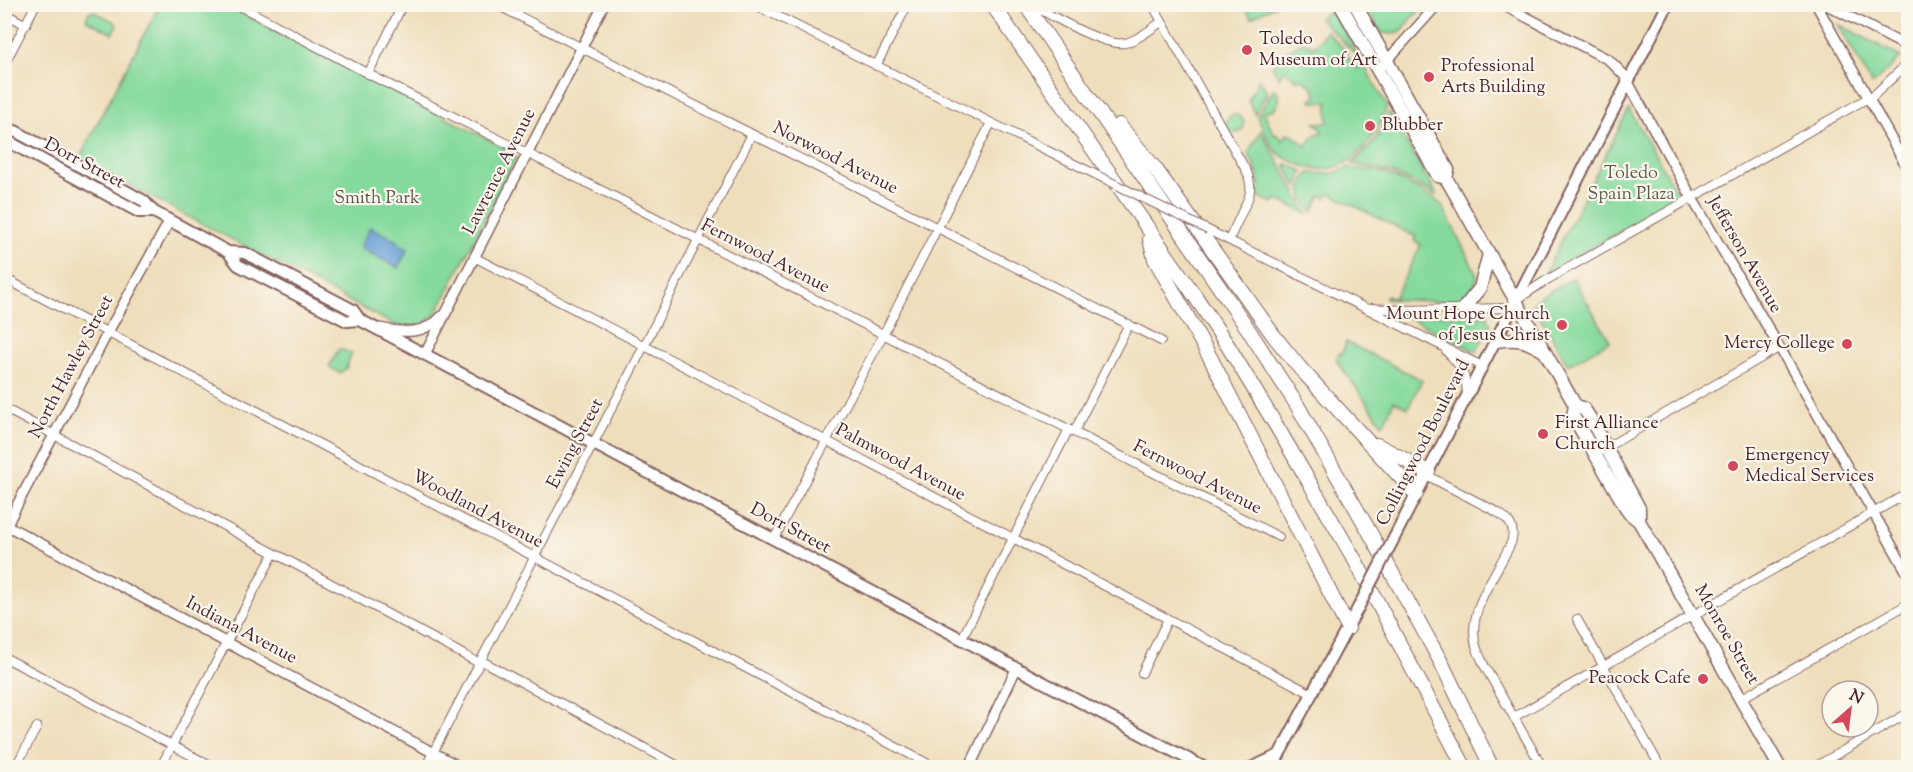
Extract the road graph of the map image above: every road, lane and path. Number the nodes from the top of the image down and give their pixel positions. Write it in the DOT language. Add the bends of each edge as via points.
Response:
graph roads {
  1 [pos="36,4"];
  2 [pos="236,4"];
  3 [pos="403,4"];
  4 [pos="495,4"];
  5 [pos="604,4"];
  6 [pos="753,4"];
  7 [pos="908,4"];
  8 [pos="992,4"];
  9 [pos="1025,4"];
  10 [pos="1030,4"];
  11 [pos="1152,4"];
  12 [pos="1340,4"];
  13 [pos="1356,4"];
  14 [pos="1438,4"];
  15 [pos="1501,4"];
  16 [pos="1668,4"];
  17 [pos="1816,4"];
  18 [pos="1825,4"];
  19 [pos="4,13"];
  20 [pos="1161,22"];
  21 [pos="26,25"];
  22 [pos="1908,46"];
  23 [pos="581,49"];
  24 [pos="1065,61"];
  25 [pos="1387,61"];
  26 [pos="1908,63"];
  27 [pos="4,65"];
  28 [pos="876,66"];
  29 [pos="1378,71"];
  30 [pos="368,74"];
  31 [pos="1629,83"];
  32 [pos="1869,99"];
  33 [pos="992,123"];
  34 [pos="5,133"];
  35 [pos="752,134"];
  36 [pos="527,154"];
  37 [pos="1908,169"];
  38 [pos="1446,178"];
  39 [pos="1692,198"];
  40 [pos="170,220"];
  41 [pos="938,228"];
  42 [pos="1148,232"];
  43 [pos="698,240"];
  44 [pos="1229,240"];
  45 [pos="1489,254"];
  46 [pos="474,257"];
  47 [pos="4,278"];
  48 [pos="1513,304"];
  49 [pos="1367,308"];
  50 [pos="1463,309"];
  51 [pos="448,310"];
  52 [pos="1129,324"];
  53 [pos="372,326"];
  54 [pos="108,332"];
  55 [pos="883,335"];
  56 [pos="1161,341"];
  57 [pos="1495,341"];
  58 [pos="1441,345"];
  59 [pos="644,346"];
  60 [pos="1780,347"];
  61 [pos="1545,352"];
  62 [pos="425,354"];
  63 [pos="1482,366"];
  64 [pos="1467,396"];
  65 [pos="4,408"];
  66 [pos="1072,431"];
  67 [pos="54,435"];
  68 [pos="1367,440"];
  69 [pos="826,441"];
  70 [pos="593,444"];
  71 [pos="1600,451"];
  72 [pos="1427,474"];
  73 [pos="1908,493"];
  74 [pos="1416,494"];
  75 [pos="1874,513"];
  76 [pos="5,526"];
  77 [pos="1279,537"];
  78 [pos="1013,538"];
  79 [pos="774,539"];
  80 [pos="274,553"];
  81 [pos="534,557"];
  82 [pos="1908,574"];
  83 [pos="1908,604"];
  84 [pos="1694,615"];
  85 [pos="1168,619"];
  86 [pos="1577,619"];
  87 [pos="1348,628"];
  88 [pos="962,638"];
  89 [pos="227,642"];
  90 [pos="4,657"];
  91 [pos="480,662"];
  92 [pos="1604,666"];
  93 [pos="1017,667"];
  94 [pos="1142,673"];
  95 [pos="1312,694"];
  96 [pos="1742,698"];
  97 [pos="1908,713"];
  98 [pos="1514,717"];
  99 [pos="37,727"];
  100 [pos="173,744"];
  101 [pos="433,752"];
  102 [pos="1279,754"];
  103 [pos="1464,766"];
  104 [pos="1205,767"];
  105 [pos="15,768"];
  106 [pos="160,768"];
  107 [pos="215,768"];
  108 [pos="425,768"];
  109 [pos="462,768"];
  110 [pos="682,768"];
  111 [pos="936,768"];
  112 [pos="969,768"];
  113 [pos="1251,768"];
  114 [pos="1272,768"];
  115 [pos="1279,768"];
  116 [pos="1493,768"];
  117 [pos="1543,768"];
  118 [pos="1661,768"];
  119 [pos="1780,768"];
  120 [pos="1813,768"];
  1 -- 21 [label="street"];
  2 -- 30 [label="street, Fernwood Avenue"];
  3 -- 30 [label="street"];
  4 -- 23 [label="street, Norwood Avenue"];
  5 -- 23 [label="street, Lawrence Avenue"];
  6 -- 28 [label="street"];
  7 -- 28 [label="street"];
  8 -- 42 [label="highway"];
  9 -- 24 [label="highway"];
  10 -- 20 [label="street" via="1119,44"];
  11 -- 20 [label="street"];
  12 -- 29 [label="main road, Monroe Street"];
  13 -- 25 [label="main road, Monroe Street"];
  14 -- 25 [label="street"];
  15 -- 31 [label="street, Jefferson Avenue" via="1609,60"];
  16 -- 31 [label="main road, Collingwood Boulevard"];
  17 -- 32 [label="street"];
  18 -- 22 [label="street"];
  19 -- 21 [label="street"];
  20 -- 44 [label="street" via="1250,180 1250,193"];
  21 -- 27 [label="street"];
  23 -- 35 [label="street, Norwood Avenue"];
  23 -- 36 [label="street, Lawrence Avenue"];
  24 -- 68 [label="highway" via="1154,167 1274,336"];
  24 -- 116 [label="highway" via="1297,405 1442,664"];
  25 -- 29 [label="street"];
  25 -- 38 [label="main road, Monroe Street" via="1448,170"];
  26 -- 32 [label="street"];
  28 -- 33 [label="street"];
  29 -- 38 [label="main road, Monroe Street" via="1438,176"];
  30 -- 36 [label="street, Fernwood Avenue"];
  31 -- 39 [label="street, Jefferson Avenue"];
  31 -- 48 [label="main road, Collingwood Boulevard"];
  32 -- 37 [label="street"];
  32 -- 39 [label="street"];
  33 -- 41 [label="street"];
  33 -- 44 [label="street, bridge"];
  34 -- 40 [label="main road, Dorr Street" via="15,131 25,136 144,201"];
  35 -- 41 [label="street, Norwood Avenue"];
  35 -- 43 [label="street, Ewing Street"];
  36 -- 43 [label="street, Fernwood Avenue"];
  36 -- 46 [label="street, Lawrence Avenue"];
  38 -- 45 [label="main road, Monroe Street"];
  39 -- 48 [label="street" via="1554,276"];
  39 -- 60 [label="street, Jefferson Avenue"];
  40 -- 53 [label="main road, Dorr Street" via="228,252 238,265 347,321"];
  40 -- 54 [label="street, North Hawley Street"];
  41 -- 52 [label="street, Norwood Avenue"];
  41 -- 55 [label="street"];
  42 -- 87 [label="highway" via="1155,259 1211,359"];
  42 -- 103 [label="highway" via="1195,296 1277,426 1378,602"];
  43 -- 55 [label="street, Fernwood Avenue"];
  43 -- 59 [label="street, Ewing Street"];
  44 -- 49 [label="street"];
  45 -- 48 [label="main road, Monroe Street"];
  45 -- 50 [label="main road" via="1480,288"];
  46 -- 51 [label="street, Lawrence Avenue"];
  46 -- 59 [label="street, Palmwood Avenue"];
  47 -- 54 [label="street, Woodland Avenue"];
  48 -- 50 [label="street"];
  48 -- 57 [label="main road, Collingwood Boulevard"];
  48 -- 61 [label="main road, Monroe Street"];
  49 -- 50 [label="street"];
  49 -- 58 [label="street"];
  51 -- 53 [label="street" via="434,324 413,332"];
  51 -- 62 [label="street, Lawrence Avenue"];
  52 -- 56 [label="street, Norwood Avenue"];
  52 -- 66 [label="street"];
  53 -- 62 [label="main road, Dorr Street"];
  54 -- 67 [label="street, North Hawley Street"];
  54 -- 81 [label="street, Woodland Avenue"];
  55 -- 66 [label="street, Fernwood Avenue"];
  55 -- 69 [label="street"];
  57 -- 61 [label="main road" via="1517,338"];
  57 -- 63 [label="main road, Collingwood Boulevard"];
  58 -- 63 [label="street"];
  58 -- 64 [label="street" via="1462,369"];
  59 -- 69 [label="street, Palmwood Avenue"];
  59 -- 70 [label="street, Ewing Street"];
  60 -- 71 [label="street"];
  60 -- 75 [label="street, Jefferson Avenue"];
  61 -- 71 [label="main road, Monroe Street" via="1575,405 1584,409"];
  62 -- 70 [label="main road, Dorr Street"];
  63 -- 64 [label="main road, Collingwood Boulevard"];
  64 -- 72 [label="main road, Collingwood Boulevard"];
  65 -- 67 [label="street"];
  66 -- 77 [label="street, Fernwood Avenue"];
  66 -- 78 [label="street"];
  67 -- 76 [label="street, North Hawley Street"];
  67 -- 80 [label="street"];
  68 -- 72 [label="highway"];
  68 -- 74 [label="highway"];
  69 -- 78 [label="street, Palmwood Avenue"];
  69 -- 79 [label="street"];
  70 -- 79 [label="main road, Dorr Street"];
  70 -- 81 [label="street, Ewing Street"];
  71 -- 84 [label="main road, Monroe Street" via="1639,508 1640,521"];
  72 -- 74 [label="main road, Collingwood Boulevard"];
  72 -- 98 [label="street" via="1497,512 1512,526 1513,538 1474,625 1476,645 1485,667"];
  73 -- 75 [label="street"];
  74 -- 87 [label="main road, Collingwood Boulevard, bridge"];
  75 -- 82 [label="street, Jefferson Avenue"];
  75 -- 84 [label="street"];
  76 -- 89 [label="street, Indiana Avenue"];
  78 -- 85 [label="street, Palmwood Avenue"];
  78 -- 88 [label="street"];
  79 -- 88 [label="main road, Dorr Street"];
  80 -- 89 [label="street"];
  80 -- 91 [label="street"];
  81 -- 91 [label="street, Ewing Street"];
  81 -- 111 [label="street, Woodland Avenue"];
  83 -- 96 [label="street"];
  84 -- 92 [label="street"];
  84 -- 96 [label="main road, Monroe Street"];
  85 -- 94 [label="street"];
  85 -- 95 [label="street, Palmwood Avenue"];
  86 -- 92 [label="street"];
  87 -- 95 [label="main road, Collingwood Boulevard"];
  88 -- 93 [label="main road, Dorr Street"];
  89 -- 100 [label="street"];
  89 -- 101 [label="street, Indiana Avenue"];
  90 -- 100 [label="street"];
  91 -- 101 [label="street, Ewing Street"];
  91 -- 110 [label="street"];
  92 -- 98 [label="street"];
  92 -- 118 [label="street"];
  93 -- 104 [label="main road, Dorr Street"];
  93 -- 112 [label="street"];
  95 -- 102 [label="main road, Collingwood Boulevard"];
  96 -- 119 [label="main road, Monroe Street"];
  97 -- 120 [label="street"];
  98 -- 117 [label="street"];
  99 -- 105 [label="street"];
  100 -- 106 [label="street"];
  100 -- 107 [label="street"];
  101 -- 108 [label="street, Ewing Street"];
  101 -- 109 [label="street, Indiana Avenue"];
  102 -- 113 [label="main road"];
  102 -- 114 [label="main road, Collingwood Boulevard"];
  102 -- 115 [label="main road"];
}
